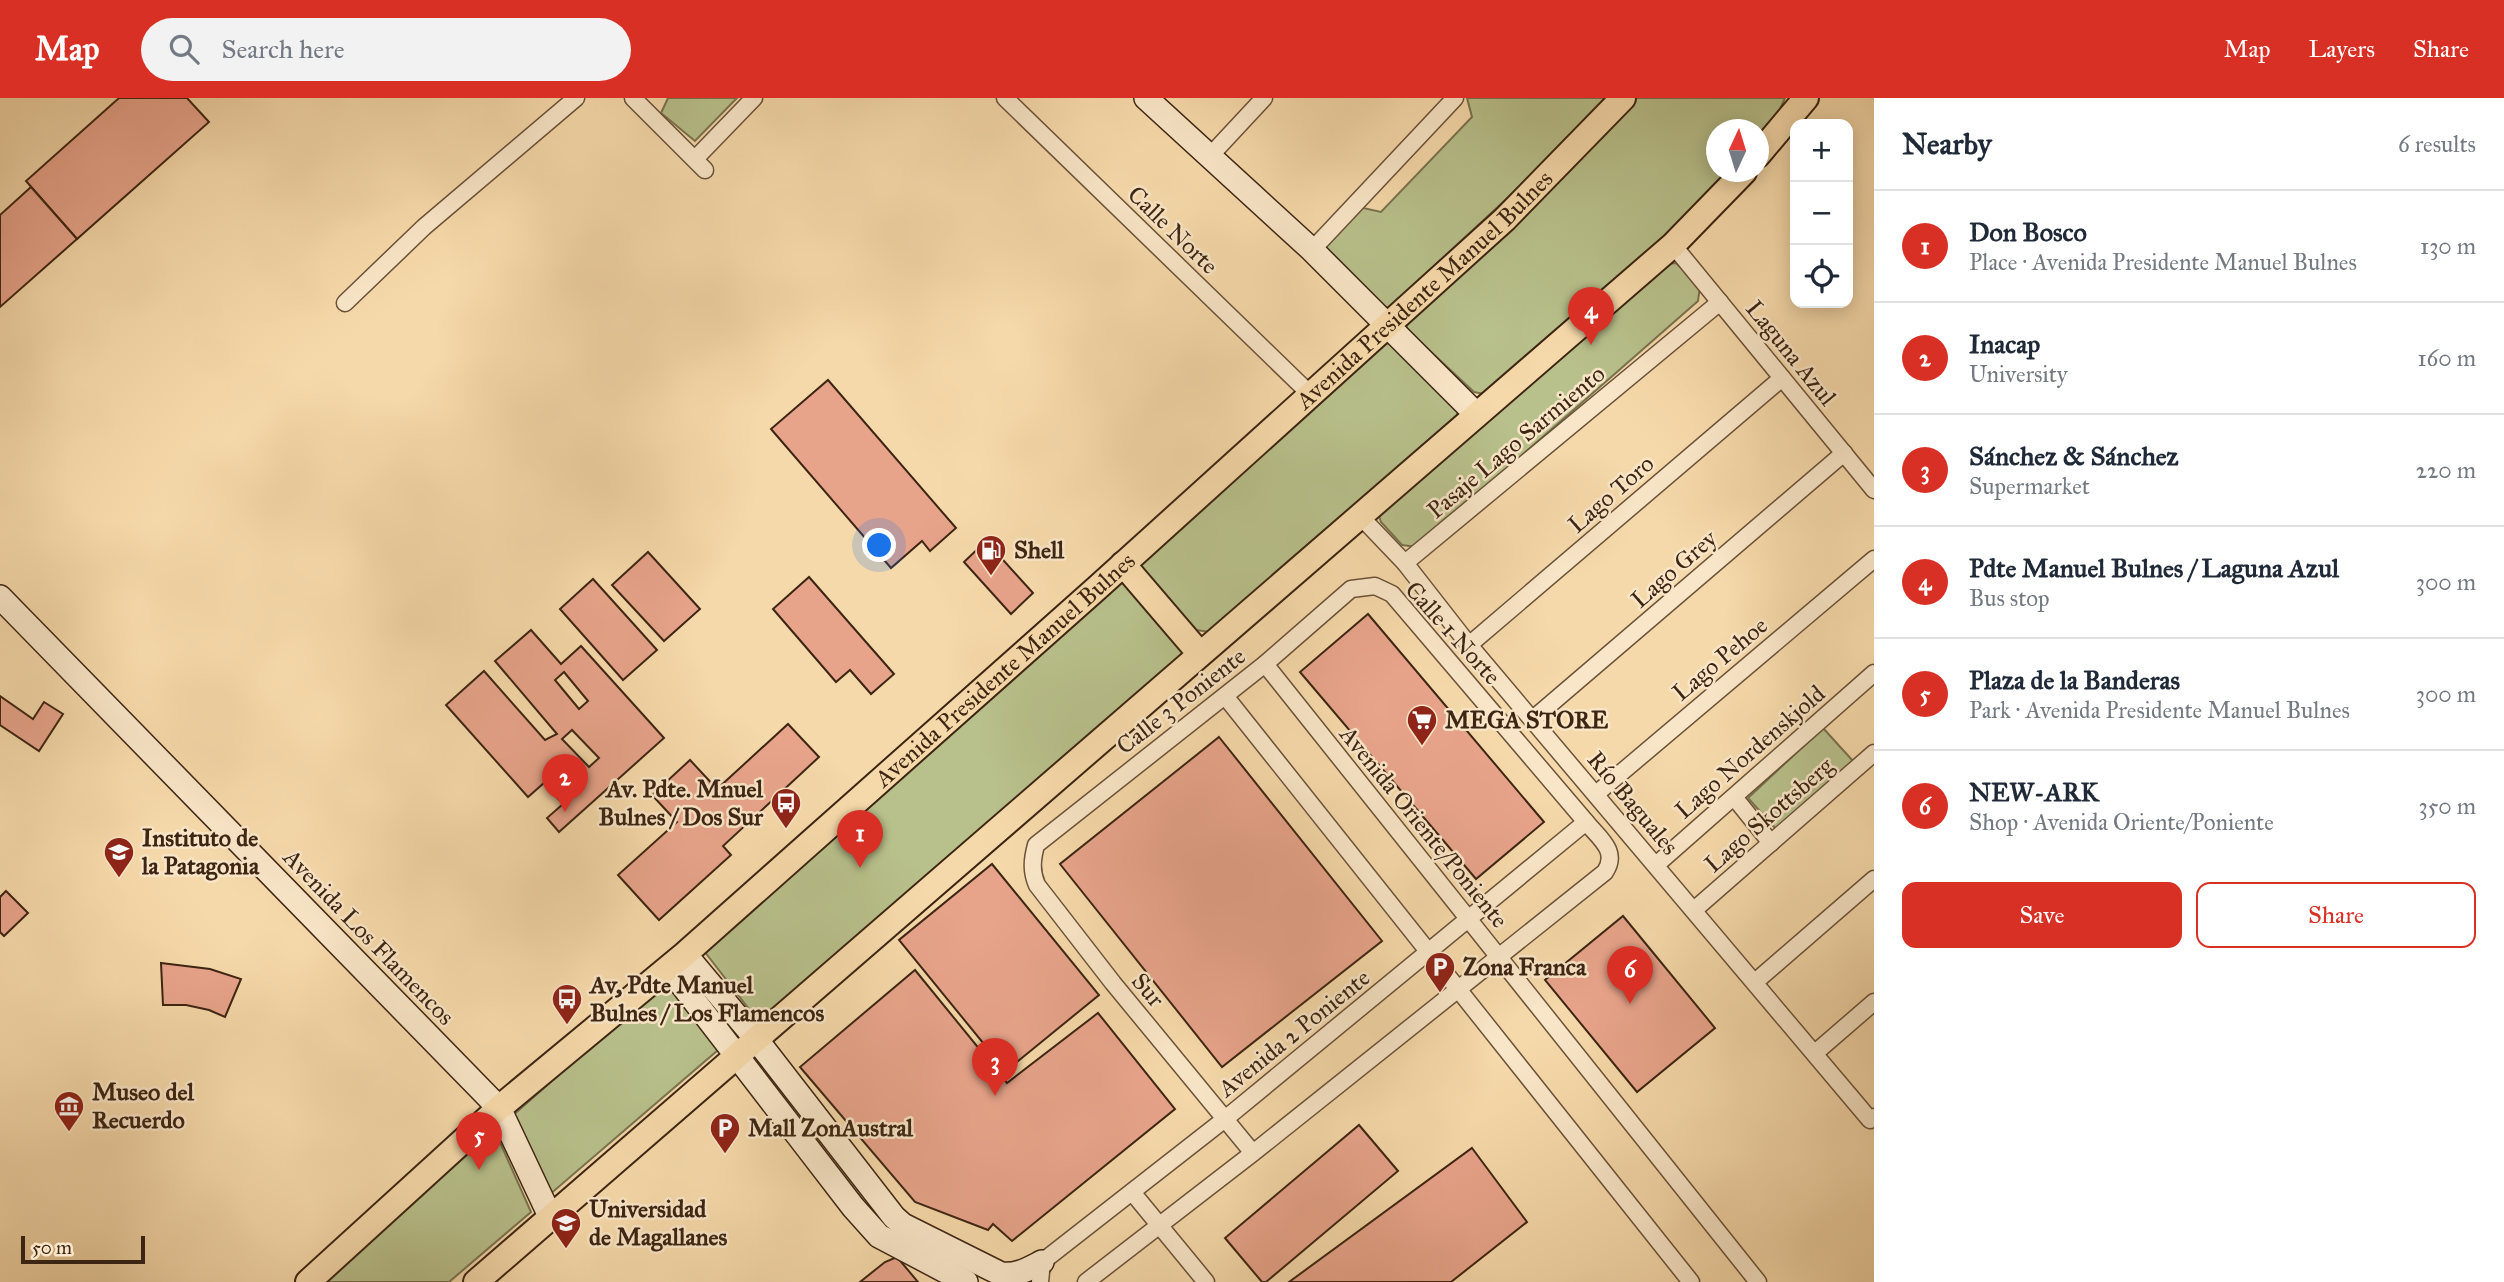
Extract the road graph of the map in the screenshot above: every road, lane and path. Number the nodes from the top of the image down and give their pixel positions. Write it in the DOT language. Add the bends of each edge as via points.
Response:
graph roads {
  1 [pos="576,98"];
  2 [pos="633,98"];
  3 [pos="754,98"];
  4 [pos="1005,98"];
  5 [pos="1146,98"];
  6 [pos="1264,98"];
  7 [pos="1455,98"];
  8 [pos="1623,98"];
  9 [pos="1800,103"];
  10 [pos="1769,142"];
  11 [pos="1210,156"];
  12 [pos="1734,182"];
  13 [pos="1673,245"];
  14 [pos="1312,250"];
  15 [pos="1720,302"];
  16 [pos="345,303"];
  17 [pos="1387,327"];
  18 [pos="1782,378"];
  19 [pos="1310,394"];
  20 [pos="1477,415"];
  21 [pos="1844,453"];
  22 [pos="1874,490"];
  23 [pos="1361,517"];
  24 [pos="1874,559"];
  25 [pos="1405,563"];
  26 [pos="1124,564"];
  27 [pos="1351,589"];
  28 [pos="0,597"];
  29 [pos="1469,645"];
  30 [pos="1200,654"];
  31 [pos="1265,664"];
  32 [pos="1874,673"];
  33 [pos="1225,696"];
  34 [pos="1533,719"];
  35 [pos="1874,753"];
  36 [pos="1596,794"];
  37 [pos="1734,797"];
  38 [pos="1586,822"];
  39 [pos="1771,843"];
  40 [pos="1036,845"];
  41 [pos="1656,865"];
  42 [pos="1874,879"];
  43 [pos="1694,910"];
  44 [pos="1469,920"];
  45 [pos="1429,953"];
  46 [pos="1498,956"];
  47 [pos="677,961"];
  48 [pos="1755,982"];
  49 [pos="1458,989"];
  50 [pos="1874,1002"];
  51 [pos="755,1039"];
  52 [pos="1815,1053"];
  53 [pos="736,1056"];
  54 [pos="499,1108"];
  55 [pos="1225,1119"];
  56 [pos="1872,1119"];
  57 [pos="1253,1153"];
  58 [pos="1132,1192"];
  59 [pos="550,1216"];
  60 [pos="1160,1225"];
  61 [pos="1041,1272"];
  62 [pos="308,1282"];
  63 [pos="476,1282"];
  64 [pos="966,1282"];
  65 [pos="1086,1282"];
  66 [pos="1206,1282"];
  67 [pos="1691,1282"];
  68 [pos="1756,1282"];
  1 -- 16 [label="street" via="424,227"];
  2 -- 3 [label="street" via="700,164"];
  4 -- 19 [label="street, Calle Norte"];
  5 -- 11 [label="street"];
  6 -- 11 [label="street"];
  7 -- 14 [label="street"];
  8 -- 17 [label="main road, Avenida Presidente Manuel Bulnes" via="1523,202"];
  9 -- 10 [label="main road"];
  11 -- 14 [label="street"];
  12 -- 13 [label="main road"];
  13 -- 15 [label="street, Laguna Azul"];
  13 -- 20 [label="main road"];
  14 -- 17 [label="street"];
  15 -- 18 [label="street, Laguna Azul"];
  15 -- 25 [label="street, Pasaje Lago Sarmiento"];
  17 -- 19 [label="main road, Avenida Presidente Manuel Bulnes"];
  17 -- 20 [label="street"];
  18 -- 21 [label="street, Laguna Azul"];
  18 -- 29 [label="street, Lago Toro"];
  19 -- 26 [label="main road, Avenida Presidente Manuel Bulnes"];
  20 -- 23 [label="main road"];
  21 -- 22 [label="street, Laguna Azul"];
  21 -- 34 [label="street, Lago Grey"];
  23 -- 25 [label="street, Río Baguales"];
  23 -- 30 [label="main road"];
  24 -- 36 [label="street, Lago Pehoe"];
  25 -- 29 [label="street, Río Baguales"];
  26 -- 30 [label="main road"];
  26 -- 47 [label="main road, Avenida Presidente Manuel Bulnes"];
  27 -- 31 [label="street, Calle 3 Poniente"];
  27 -- 38 [label="street, Calle 1 Norte" via="1375,586 1392,594"];
  28 -- 54 [label="street, Avenida Los Flamencos"];
  29 -- 34 [label="street, Río Baguales"];
  30 -- 51 [label="main road"];
  31 -- 33 [label="street, Calle 3 Poniente"];
  31 -- 44 [label="street, Avenida Oriente/Poniente"];
  32 -- 37 [label="street, Lago Nordenskjold"];
  33 -- 40 [label="street, Calle 3 Poniente"];
  33 -- 45 [label="street"];
  34 -- 36 [label="street, Río Baguales"];
  35 -- 39 [label="street, Lago Skottsberg"];
  36 -- 41 [label="street, Río Baguales"];
  37 -- 39 [label="street"];
  37 -- 41 [label="street, Lago Nordenskjold"];
  38 -- 44 [label="street, Avenida 2 Poniente"];
  38 -- 46 [label="street, Calle 1 Norte" via="1611,852 1611,863"];
  39 -- 43 [label="street, Lago Skottsberg"];
  40 -- 55 [label="street, Sur" via="1032,867 1037,886"];
  41 -- 43 [label="street, Río Baguales"];
  42 -- 48 [label="street"];
  43 -- 48 [label="street, Río Baguales"];
  44 -- 45 [label="street, Avenida 2 Poniente"];
  44 -- 46 [label="street, Avenida Oriente/Poniente"];
  45 -- 49 [label="street"];
  45 -- 55 [label="street, Avenida 2 Poniente"];
  46 -- 49 [label="street"];
  46 -- 68 [label="street, Avenida Oriente/Poniente"];
  47 -- 51 [label="street"];
  47 -- 53 [label="street"];
  47 -- 54 [label="main road, Avenida Presidente Manuel Bulnes"];
  48 -- 52 [label="street, Río Baguales"];
  49 -- 57 [label="street"];
  49 -- 67 [label="street"];
  50 -- 52 [label="street"];
  51 -- 53 [label="main road"];
  51 -- 61 [label="street" via="903,1225 1001,1274"];
  52 -- 56 [label="street, Río Baguales"];
  53 -- 59 [label="main road"];
  53 -- 64 [label="street" via="879,1236"];
  54 -- 59 [label="street, Avenida Los Flamencos"];
  54 -- 62 [label="main road, Avenida Presidente Manuel Bulnes"];
  55 -- 57 [label="street, Sur"];
  55 -- 58 [label="street, Avenida 2 Poniente"];
  57 -- 60 [label="street"];
  58 -- 60 [label="street"];
  58 -- 61 [label="street, Avenida 2 Poniente"];
  59 -- 63 [label="main road"];
  60 -- 65 [label="street"];
  60 -- 66 [label="street"];
}
